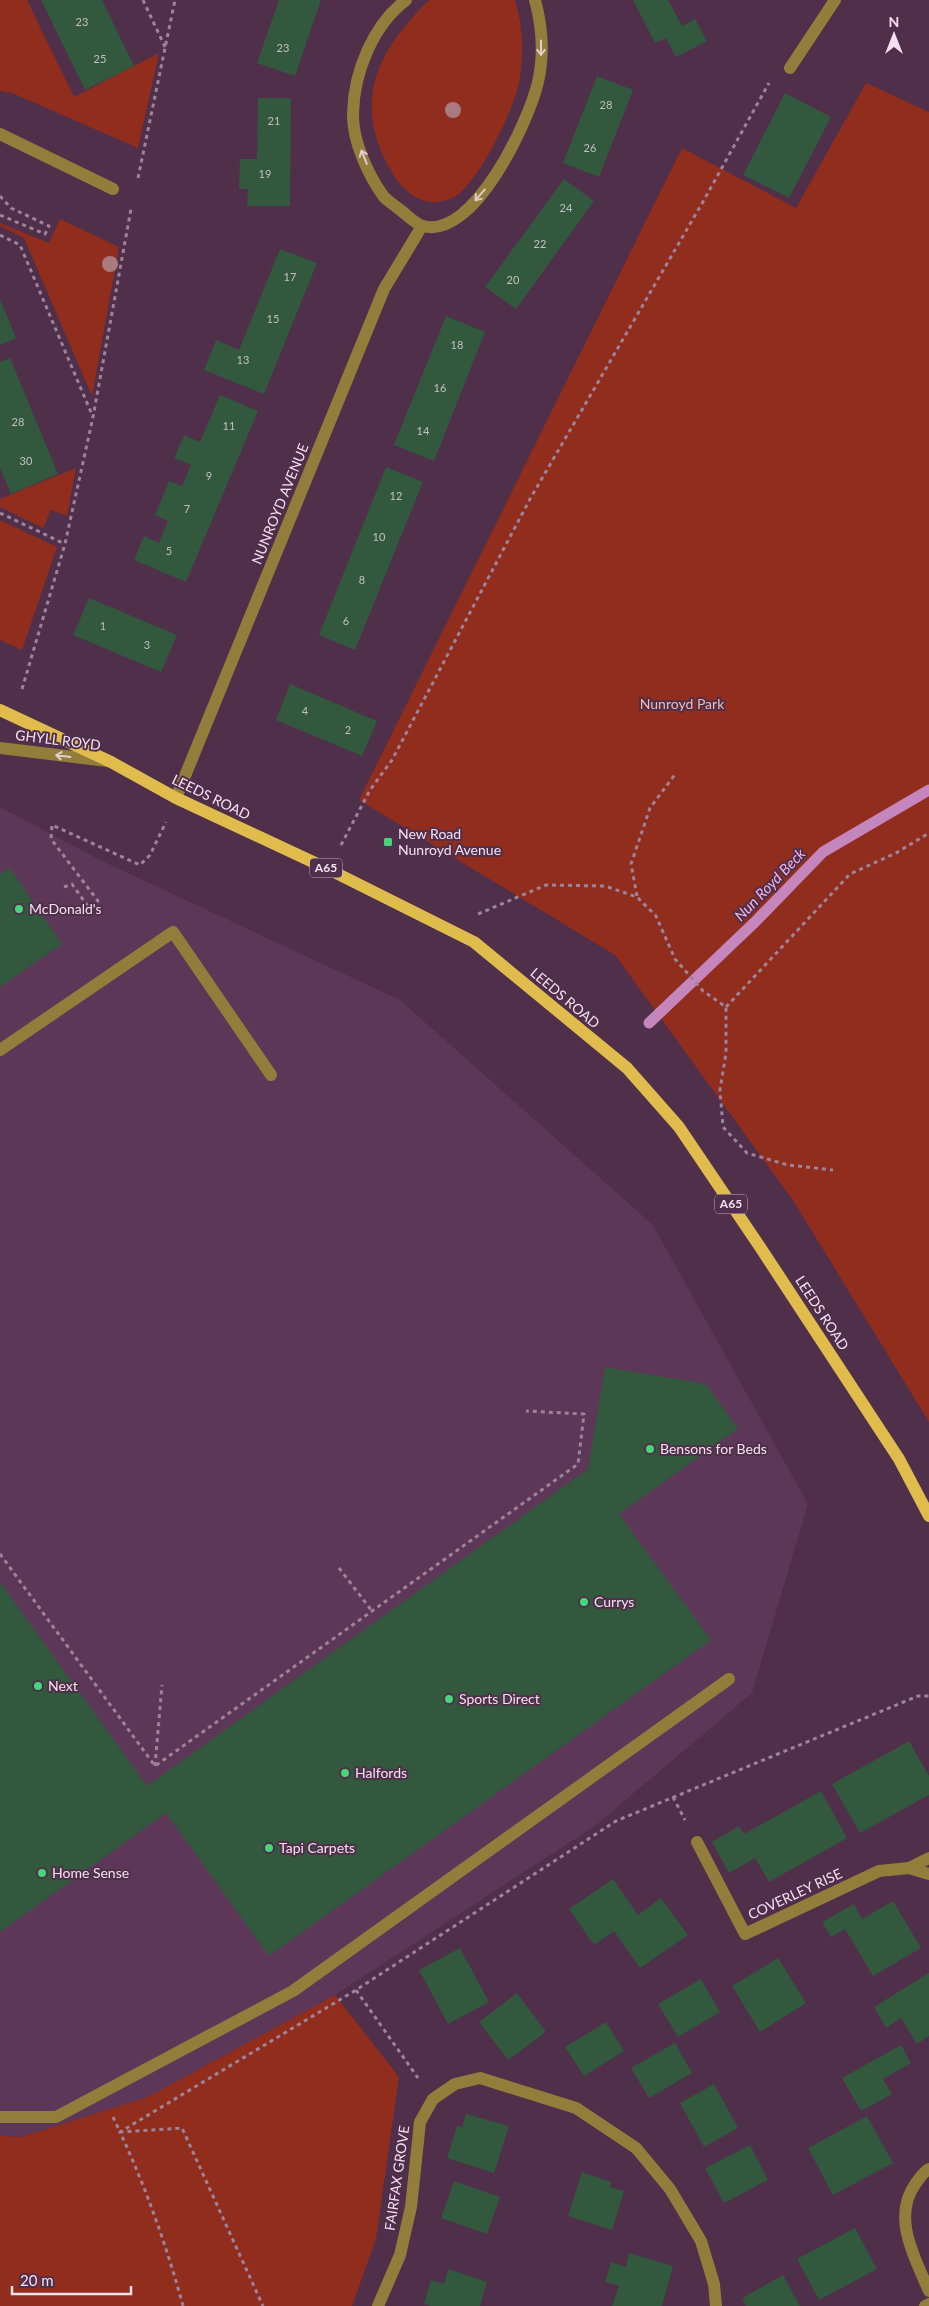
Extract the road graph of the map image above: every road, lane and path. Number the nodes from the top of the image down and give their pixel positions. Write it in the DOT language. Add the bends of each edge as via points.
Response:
graph roads {
  1 [pos="143,0"];
  2 [pos="175,0"];
  3 [pos="406,0"];
  4 [pos="535,0"];
  5 [pos="835,0"];
  6 [pos="165,47"];
  7 [pos="790,68"];
  8 [pos="0,134"];
  9 [pos="136,184"];
  10 [pos="113,189"];
  11 [pos="0,196"];
  12 [pos="132,204"];
  13 [pos="0,215"];
  14 [pos="422,226"];
  15 [pos="0,235"];
  16 [pos="93,418"];
  17 [pos="0,513"];
  18 [pos="65,544"];
  19 [pos="0,710"];
  20 [pos="14,716"];
  21 [pos="0,748"];
  22 [pos="112,762"];
  23 [pos="676,773"];
  24 [pos="176,798"];
  25 [pos="929,833"];
  26 [pos="328,869"];
  27 [pos="64,887"];
  28 [pos="637,897"];
  29 [pos="446,928"];
  30 [pos="726,1008"];
  31 [pos="0,1050"];
  32 [pos="271,1075"];
  33 [pos="833,1170"];
  34 [pos="526,1411"];
  35 [pos="929,1516"];
  36 [pos="0,1554"];
  37 [pos="339,1568"];
  38 [pos="372,1611"];
  39 [pos="729,1679"];
  40 [pos="162,1685"];
  41 [pos="929,1696"];
  42 [pos="155,1766"];
  43 [pos="697,1842"];
  44 [pos="929,1858"];
  45 [pos="909,1868"];
  46 [pos="929,1874"];
  47 [pos="356,1990"];
  48 [pos="101,2093"];
  49 [pos="433,2099"];
  50 [pos="0,2117"];
  51 [pos="120,2132"];
  52 [pos="929,2169"];
  53 [pos="929,2291"];
  54 [pos="929,2304"];
  55 [pos="183,2306"];
  56 [pos="263,2306"];
  57 [pos="378,2306"];
  58 [pos="716,2306"];
  59 [pos="925,2306"];
  1 -- 6 [label="path"];
  2 -- 6 [label="path"];
  14 -- 3 [label="street, one-way" via="385,198 358,142 352,115 355,87 377,31"];
  4 -- 14 [label="street, one-way" via="540,20 538,81 516,142 494,178 470,206 450,223"];
  5 -- 7 [label="street"];
  6 -- 9 [label="path"];
  7 -- 26 [label="path" via="774,72 704,200 530,499 392,760 370,790"];
  8 -- 10 [label="street"];
  11 -- 13 [label="path" via="11,208 49,226 45,234"];
  12 -- 16 [label="path"];
  14 -- 24 [label="street, NUNROYD AVENUE" via="384,290"];
  15 -- 16 [label="path" via="20,245"];
  16 -- 18 [label="path"];
  17 -- 18 [label="path"];
  18 -- 20 [label="path"];
  19 -- 20 [label="main road, LEEDS ROAD / A65"];
  20 -- 22 [label="main road, LEEDS ROAD / A65"];
  22 -- 21 [label="street, GHYLL ROYD, one-way"];
  22 -- 24 [label="main road, LEEDS ROAD / A65"];
  23 -- 28 [label="path" via="650,808 631,864"];
  24 -- 26 [label="main road, LEEDS ROAD / A65"];
  24 -- 27 [label="path" via="150,855 140,865 52,825 51,838 98,900 89,908 72,884"];
  25 -- 30 [label="path" via="896,853 850,874"];
  26 -- 29 [label="main road, LEEDS ROAD / A65"];
  28 -- 29 [label="path" via="605,886 546,885"];
  28 -- 30 [label="path" via="656,916 675,959 703,991"];
  29 -- 35 [label="main road, LEEDS ROAD / A65" via="474,942 627,1068 679,1127 899,1459"];
  30 -- 33 [label="path" via="726,1053 720,1090 723,1127 747,1153 788,1165"];
  31 -- 32 [label="street" via="173,932"];
  34 -- 38 [label="path" via="584,1414 578,1464"];
  36 -- 42 [label="path"];
  37 -- 38 [label="path"];
  38 -- 42 [label="path"];
  39 -- 48 [label="street" via="293,1991"];
  40 -- 42 [label="path"];
  41 -- 47 [label="path" via="918,1696 616,1820"];
  43 -- 45 [label="street, COVERLEY RISE" via="745,1934 879,1871"];
  44 -- 45 [label="street"];
  45 -- 46 [label="street, COVERLEY RISE"];
  47 -- 49 [label="path"];
  47 -- 51 [label="path"];
  48 -- 50 [label="street" via="56,2117"];
  48 -- 51 [label="path"];
  49 -- 57 [label="street, FAIRFAX GROVE" via="420,2122 411,2207 400,2255"];
  49 -- 58 [label="street, FAIRFAX GROVE" via="455,2084 480,2078 576,2108 636,2148 670,2189 701,2241 714,2284"];
  51 -- 55 [label="path" via="137,2168 172,2265"];
  51 -- 56 [label="path" via="182,2128"];
  52 -- 53 [label="street" via="911,2191 905,2215 907,2239"];
  54 -- 59 [label="street"];
}
